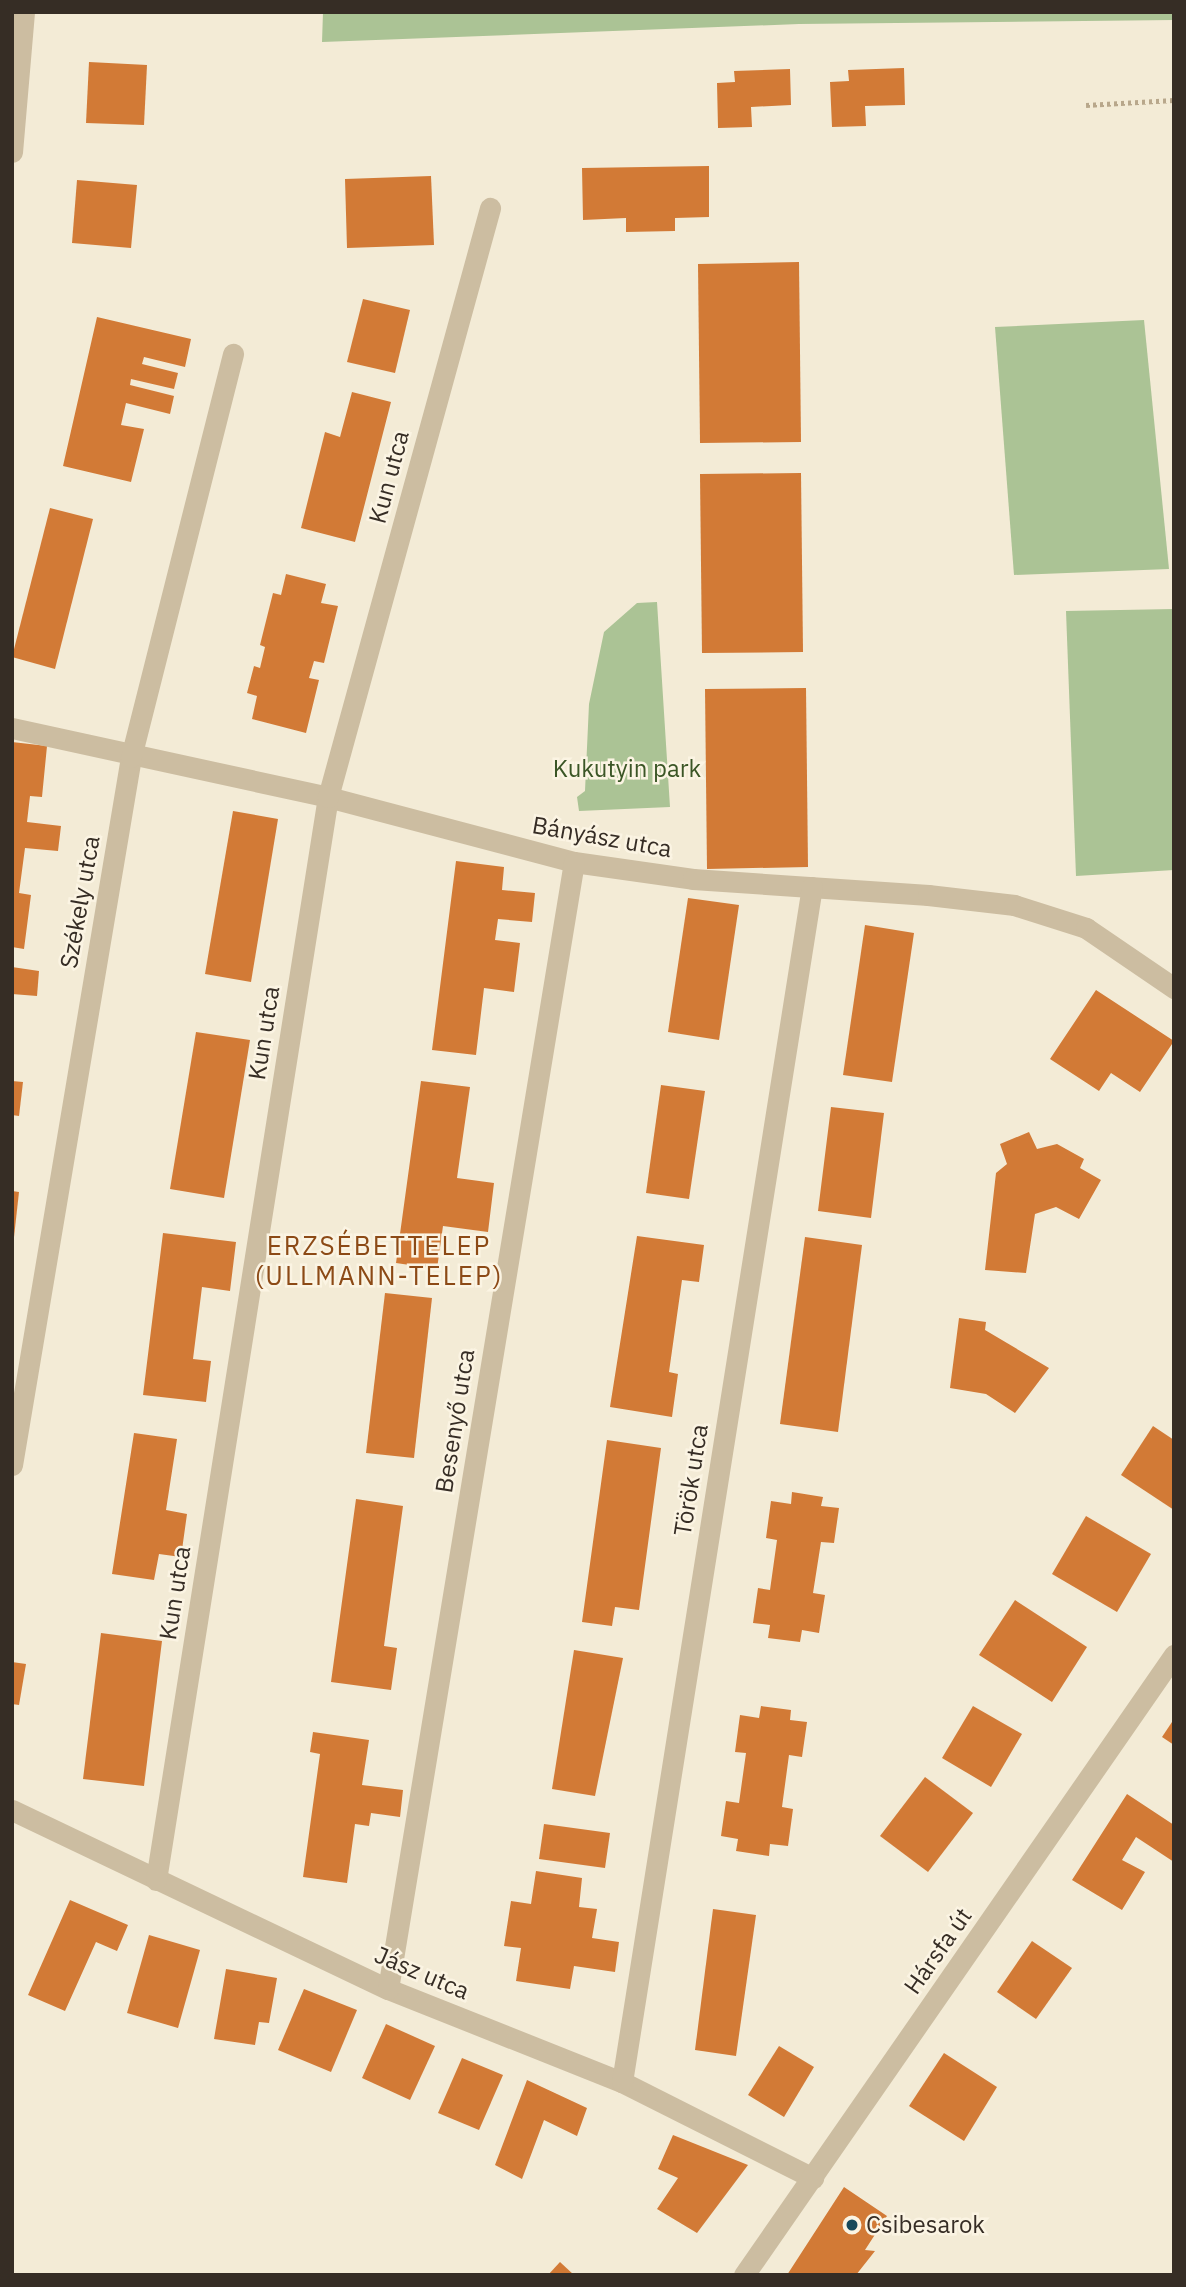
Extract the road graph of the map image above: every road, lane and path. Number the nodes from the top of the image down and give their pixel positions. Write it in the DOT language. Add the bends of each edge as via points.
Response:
graph roads {
  1 [pos="24,12"];
  2 [pos="1174,100"];
  3 [pos="1086,105"];
  4 [pos="12,152"];
  5 [pos="490,208"];
  6 [pos="233,354"];
  7 [pos="12,728"];
  8 [pos="131,757"];
  9 [pos="328,797"];
  10 [pos="574,862"];
  11 [pos="812,887"];
  12 [pos="1174,988"];
  13 [pos="12,1465"];
  14 [pos="1174,1655"];
  15 [pos="12,1811"];
  16 [pos="156,1880"];
  17 [pos="388,1989"];
  18 [pos="622,2081"];
  19 [pos="813,2178"];
  20 [pos="744,2275"];
  1 -- 4 [label="street"];
  2 -- 3 [label="path"];
  5 -- 9 [label="street, Kun utca"];
  6 -- 8 [label="street, Székely utca"];
  7 -- 8 [label="street, Bányász utca"];
  8 -- 9 [label="street, Bányász utca"];
  8 -- 13 [label="street, Székely utca"];
  9 -- 10 [label="street, Bányász utca"];
  9 -- 16 [label="street, Kun utca"];
  10 -- 11 [label="street, Bányász utca" via="693,879"];
  10 -- 17 [label="street, Besenyő utca"];
  11 -- 12 [label="street, Bányász utca" via="1014,905 1086,928"];
  11 -- 18 [label="street, Török utca"];
  14 -- 19 [label="street, Hársfa út"];
  15 -- 16 [label="street, Jász utca"];
  16 -- 17 [label="street, Jász utca"];
  17 -- 18 [label="street, Jász utca"];
  18 -- 19 [label="street, Jász utca"];
  19 -- 20 [label="street, Hársfa út"];
}
